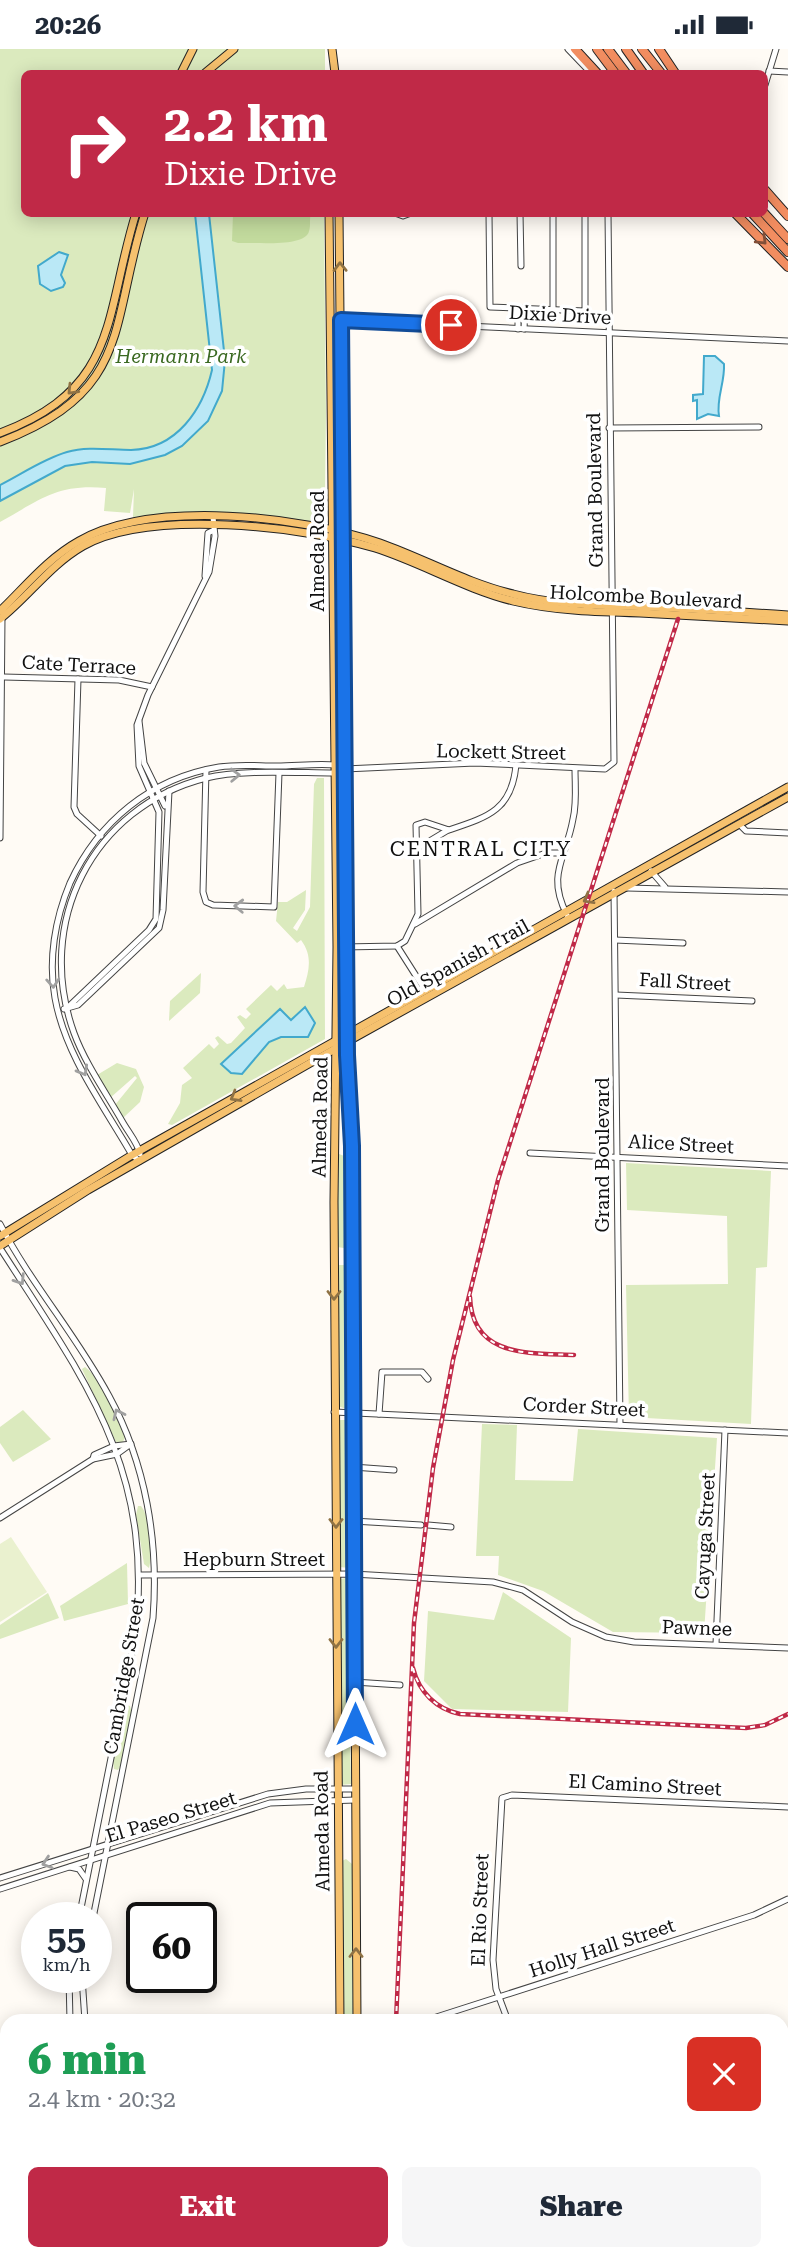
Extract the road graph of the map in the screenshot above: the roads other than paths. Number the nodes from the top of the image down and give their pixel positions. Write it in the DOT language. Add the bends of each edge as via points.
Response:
graph roads {
  1 [pos="192,49"];
  2 [pos="234,49"];
  3 [pos="332,49"];
  4 [pos="568,49"];
  5 [pos="575,49"];
  6 [pos="597,49"];
  7 [pos="608,49"];
  8 [pos="626,49"];
  9 [pos="642,49"];
  10 [pos="659,49"];
  11 [pos="776,49"];
  12 [pos="182,70"];
  13 [pos="208,70"];
  14 [pos="330,70"];
  15 [pos="335,70"];
  16 [pos="588,70"];
  17 [pos="594,70"];
  18 [pos="613,70"];
  19 [pos="624,70"];
  20 [pos="641,70"];
  21 [pos="659,70"];
  22 [pos="673,70"];
  23 [pos="769,71"];
  24 [pos="788,72"];
  25 [pos="768,74"];
  26 [pos="768,192"];
  27 [pos="788,216"];
  28 [pos="135,217"];
  29 [pos="144,217"];
  30 [pos="329,217"];
  31 [pos="339,217"];
  32 [pos="489,217"];
  33 [pos="520,217"];
  34 [pos="553,217"];
  35 [pos="585,217"];
  36 [pos="608,217"];
  37 [pos="739,217"];
  38 [pos="755,217"];
  39 [pos="768,217"];
  40 [pos="788,239"];
  41 [pos="788,252"];
  42 [pos="521,266"];
  43 [pos="788,267"];
  44 [pos="522,308"];
  45 [pos="553,309"];
  46 [pos="330,320"];
  47 [pos="341,320"];
  48 [pos="521,329"];
  49 [pos="608,333"];
  50 [pos="105,340"];
  51 [pos="788,341"];
  52 [pos="113,345"];
  53 [pos="332,401"];
  54 [pos="342,401"];
  55 [pos="759,427"];
  56 [pos="609,428"];
  57 [pos="0,433"];
  58 [pos="0,442"];
  59 [pos="213,525"];
  60 [pos="334,530"];
  61 [pos="342,537"];
  62 [pos="333,539"];
  63 [pos="612,609"];
  64 [pos="1,613"];
  65 [pos="788,615"];
  66 [pos="788,621"];
  67 [pos="4,677"];
  68 [pos="78,679"];
  69 [pos="152,687"];
  70 [pos="1,731"];
  71 [pos="516,765"];
  72 [pos="613,765"];
  73 [pos="279,766"];
  74 [pos="334,768"];
  75 [pos="345,769"];
  76 [pos="575,769"];
  77 [pos="206,770"];
  78 [pos="279,774"];
  79 [pos="206,778"];
  80 [pos="788,787"];
  81 [pos="169,791"];
  82 [pos="155,793"];
  83 [pos="788,797"];
  84 [pos="771,801"];
  85 [pos="167,809"];
  86 [pos="739,824"];
  87 [pos="728,825"];
  88 [pos="449,829"];
  89 [pos="788,833"];
  90 [pos="99,834"];
  91 [pos="0,838"];
  92 [pos="105,840"];
  93 [pos="418,848"];
  94 [pos="564,853"];
  95 [pos="679,853"];
  96 [pos="648,865"];
  97 [pos="161,868"];
  98 [pos="652,873"];
  99 [pos="613,884"];
  100 [pos="668,888"];
  101 [pos="624,889"];
  102 [pos="788,892"];
  103 [pos="614,894"];
  104 [pos="418,904"];
  105 [pos="565,911"];
  106 [pos="434,913"];
  107 [pos="570,919"];
  108 [pos="415,924"];
  109 [pos="615,940"];
  110 [pos="405,941"];
  111 [pos="683,943"];
  112 [pos="506,945"];
  113 [pos="394,946"];
  114 [pos="337,947"];
  115 [pos="347,947"];
  116 [pos="511,952"];
  117 [pos="408,959"];
  118 [pos="453,979"];
  119 [pos="427,993"];
  120 [pos="79,995"];
  121 [pos="616,995"];
  122 [pos="64,997"];
  123 [pos="752,1001"];
  124 [pos="404,1006"];
  125 [pos="66,1009"];
  126 [pos="58,1011"];
  127 [pos="347,1033"];
  128 [pos="337,1038"];
  129 [pos="347,1042"];
  130 [pos="336,1049"];
  131 [pos="262,1081"];
  132 [pos="267,1089"];
  133 [pos="201,1116"];
  134 [pos="206,1123"];
  135 [pos="335,1146"];
  136 [pos="352,1146"];
  137 [pos="140,1150"];
  138 [pos="530,1153"];
  139 [pos="132,1155"];
  140 [pos="618,1157"];
  141 [pos="140,1161"];
  142 [pos="788,1166"];
  143 [pos="67,1199"];
  144 [pos="0,1224"];
  145 [pos="4,1236"];
  146 [pos="0,1247"];
  147 [pos="334,1255"];
  148 [pos="351,1255"];
  149 [pos="86,1359"];
  150 [pos="75,1368"];
  151 [pos="428,1379"];
  152 [pos="380,1409"];
  153 [pos="334,1412"];
  154 [pos="352,1413"];
  155 [pos="620,1425"];
  156 [pos="725,1430"];
  157 [pos="788,1433"];
  158 [pos="131,1444"];
  159 [pos="114,1446"];
  160 [pos="117,1454"];
  161 [pos="93,1459"];
  162 [pos="353,1467"];
  163 [pos="394,1470"];
  164 [pos="146,1498"];
  165 [pos="132,1501"];
  166 [pos="0,1518"];
  167 [pos="353,1521"];
  168 [pos="451,1527"];
  169 [pos="354,1574"];
  170 [pos="139,1575"];
  171 [pos="155,1575"];
  172 [pos="336,1575"];
  173 [pos="606,1637"];
  174 [pos="135,1638"];
  175 [pos="148,1641"];
  176 [pos="716,1644"];
  177 [pos="788,1648"];
  178 [pos="354,1682"];
  179 [pos="400,1685"];
  180 [pos="124,1699"];
  181 [pos="138,1701"];
  182 [pos="109,1772"];
  183 [pos="122,1775"];
  184 [pos="337,1789"];
  185 [pos="355,1789"];
  186 [pos="268,1794"];
  187 [pos="502,1798"];
  188 [pos="337,1800"];
  189 [pos="355,1800"];
  190 [pos="270,1803"];
  191 [pos="788,1807"];
  192 [pos="170,1824"];
  193 [pos="112,1827"];
  194 [pos="173,1833"];
  195 [pos="126,1837"];
  196 [pos="109,1842"];
  197 [pos="93,1847"];
  198 [pos="107,1854"];
  199 [pos="339,1854"];
  200 [pos="356,1855"];
  201 [pos="91,1859"];
  202 [pos="66,1867"];
  203 [pos="0,1878"];
  204 [pos="86,1880"];
  205 [pos="0,1889"];
  206 [pos="788,1899"];
  207 [pos="82,1902"];
  208 [pos="96,1902"];
  209 [pos="69,1993"];
  210 [pos="83,1993"];
  211 [pos="500,1997"];
  212 [pos="70,2014"];
  213 [pos="85,2014"];
  214 [pos="340,2014"];
  215 [pos="357,2014"];
  216 [pos="446,2014"];
  217 [pos="506,2014"];
  1 -- 12 [label="main road"];
  2 -- 13 [label="main road"];
  3 -- 14 [label="main road"];
  3 -- 15 [label="main road"];
  4 -- 16 [label="street"];
  5 -- 17 [label="highway"];
  6 -- 18 [label="highway"];
  7 -- 19 [label="highway"];
  8 -- 20 [label="highway"];
  9 -- 21 [label="highway"];
  10 -- 22 [label="highway"];
  11 -- 23 [label="street"];
  23 -- 24 [label="street"];
  23 -- 25 [label="street"];
  26 -- 27 [label="highway"];
  28 -- 50 [label="main road"];
  29 -- 52 [label="main road"];
  30 -- 46 [label="main road, Almeda Road"];
  47 -- 31 [label="main road, Almeda Road, one-way"];
  32 -- 44 [label="street" via="489,307"];
  33 -- 42 [label="street"];
  34 -- 45 [label="street"];
  35 -- 45 [label="street" via="585,310"];
  36 -- 49 [label="street, Grand Boulevard"];
  37 -- 43 [label="highway, one-way"];
  38 -- 41 [label="highway"];
  39 -- 40 [label="highway"];
  44 -- 45 [label="street"];
  44 -- 48 [label="street"];
  46 -- 47 [label="street, Dixie Drive"];
  46 -- 53 [label="main road, Almeda Road"];
  47 -- 48 [label="street, Dixie Drive"];
  47 -- 54 [label="main road, Almeda Road"];
  48 -- 49 [label="street, Dixie Drive"];
  49 -- 51 [label="street, Dixie Drive"];
  49 -- 56 [label="street, Grand Boulevard"];
  50 -- 52 [label="main road"];
  50 -- 57 [label="main road, one-way" via="85,375 61,401"];
  52 -- 58 [label="main road" via="95,377 70,405 44,423"];
  53 -- 54 [label="main road"];
  53 -- 60 [label="main road, Almeda Road"];
  54 -- 61 [label="main road, Almeda Road"];
  55 -- 56 [label="street"];
  56 -- 63 [label="street, Grand Boulevard"];
  59 -- 60 [label="main road, Holcombe Boulevard"];
  59 -- 62 [label="main road, Holcombe Boulevard"];
  59 -- 64 [label="main road, Holcombe Boulevard" via="163,516 93,534 43,567"];
  59 -- 69 [label="street" via="208,533 205,576"];
  60 -- 61 [label="main road, Holcombe Boulevard"];
  60 -- 62 [label="main road, Almeda Road"];
  61 -- 62 [label="main road, Holcombe Boulevard"];
  61 -- 63 [label="main road, Holcombe Boulevard" via="512,601 556,609"];
  61 -- 75 [label="main road, Almeda Road"];
  62 -- 74 [label="main road, Almeda Road"];
  63 -- 65 [label="main road, Holcombe Boulevard"];
  63 -- 66 [label="main road, Holcombe Boulevard"];
  63 -- 72 [label="street, Grand Boulevard"];
  64 -- 67 [label="street"];
  67 -- 68 [label="street, Cate Terrace"];
  67 -- 70 [label="street"];
  68 -- 69 [label="street, Cate Terrace"];
  68 -- 90 [label="street" via="74,807"];
  69 -- 82 [label="street" via="139,721 137,757"];
  70 -- 91 [label="street"];
  71 -- 75 [label="street, Lockett Street"];
  71 -- 76 [label="street, Lockett Street"];
  71 -- 88 [label="street" via="513,789 503,804"];
  72 -- 76 [label="street, Lockett Street"];
  73 -- 74 [label="street"];
  73 -- 77 [label="street"];
  73 -- 78 [label="street"];
  74 -- 75 [label="street, Lockett Street"];
  74 -- 78 [label="street"];
  74 -- 114 [label="main road, Almeda Road"];
  75 -- 115 [label="main road, Almeda Road"];
  76 -- 94 [label="street" via="574,816"];
  77 -- 79 [label="street"];
  77 -- 82 [label="street" via="179,778"];
  79 -- 78 [label="street, one-way"];
  78 -- 79 [label="street, one-way" via="274,907 213,905 205,900"];
  79 -- 81 [label="street"];
  80 -- 84 [label="main road, Old Spanish Trail"];
  81 -- 82 [label="street"];
  81 -- 85 [label="street"];
  82 -- 85 [label="street"];
  82 -- 90 [label="street" via="133,802"];
  82 -- 92 [label="street"];
  82 -- 97 [label="street"];
  83 -- 84 [label="main road, Old Spanish Trail"];
  84 -- 86 [label="main road, Old Spanish Trail"];
  84 -- 87 [label="main road, Old Spanish Trail"];
  85 -- 97 [label="street"];
  86 -- 87 [label="main road, Old Spanish Trail"];
  86 -- 89 [label="street" via="746,831"];
  87 -- 95 [label="main road, Old Spanish Trail"];
  88 -- 93 [label="street"];
  88 -- 93 [label="street" via="421,822 414,830"];
  90 -- 92 [label="street"];
  90 -- 126 [label="street, one-way" via="75,874 56,925 52,955"];
  92 -- 122 [label="street" via="80,879 66,918 61,959"];
  93 -- 104 [label="street"];
  94 -- 105 [label="street" via="556,880"];
  94 -- 106 [label="street" via="547,853 517,863"];
  95 -- 96 [label="main road, Old Spanish Trail"];
  95 -- 98 [label="main road, Old Spanish Trail"];
  96 -- 98 [label="street"];
  96 -- 99 [label="main road, Old Spanish Trail"];
  97 -- 120 [label="street" via="153,925"];
  97 -- 125 [label="street" via="163,917 158,930 78,1005"];
  98 -- 100 [label="street"];
  98 -- 101 [label="main road, Old Spanish Trail"];
  99 -- 103 [label="street, Grand Boulevard"];
  99 -- 105 [label="main road, Old Spanish Trail, one-way"];
  100 -- 101 [label="street"];
  100 -- 102 [label="street"];
  101 -- 103 [label="main road, Old Spanish Trail"];
  103 -- 107 [label="main road, Old Spanish Trail"];
  103 -- 109 [label="street, Grand Boulevard"];
  104 -- 106 [label="street"];
  104 -- 108 [label="street"];
  105 -- 107 [label="street"];
  105 -- 112 [label="main road, Old Spanish Trail"];
  106 -- 108 [label="street"];
  107 -- 116 [label="main road, Old Spanish Trail"];
  108 -- 110 [label="street"];
  109 -- 111 [label="street"];
  109 -- 121 [label="street, Grand Boulevard"];
  110 -- 113 [label="street"];
  110 -- 117 [label="street"];
  112 -- 116 [label="main road"];
  112 -- 118 [label="main road, Old Spanish Trail"];
  113 -- 115 [label="street"];
  113 -- 117 [label="street"];
  114 -- 115 [label="street"];
  114 -- 128 [label="main road, Almeda Road"];
  115 -- 127 [label="main road, Almeda Road"];
  116 -- 118 [label="main road, Old Spanish Trail"];
  117 -- 119 [label="street"];
  118 -- 119 [label="main road, Old Spanish Trail"];
  119 -- 124 [label="main road, Old Spanish Trail"];
  120 -- 122 [label="street" via="72,1000"];
  120 -- 125 [label="street"];
  121 -- 123 [label="street, Fall Street"];
  121 -- 140 [label="street, Grand Boulevard"];
  122 -- 125 [label="street"];
  124 -- 127 [label="main road, Old Spanish Trail"];
  124 -- 129 [label="main road, Old Spanish Trail"];
  125 -- 126 [label="street"];
  125 -- 137 [label="street" via="78,1043"];
  126 -- 139 [label="street, one-way" via="75,1056"];
  127 -- 128 [label="main road, Old Spanish Trail"];
  127 -- 129 [label="main road, Almeda Road"];
  128 -- 130 [label="main road, Almeda Road"];
  128 -- 131 [label="main road, Old Spanish Trail"];
  129 -- 130 [label="main road, Old Spanish Trail"];
  129 -- 136 [label="main road, Almeda Road"];
  130 -- 132 [label="main road, Old Spanish Trail"];
  130 -- 135 [label="main road, Almeda Road"];
  131 -- 132 [label="main road"];
  131 -- 133 [label="main road, Old Spanish Trail, one-way"];
  132 -- 134 [label="main road, Old Spanish Trail"];
  133 -- 134 [label="main road"];
  133 -- 137 [label="main road, Old Spanish Trail"];
  134 -- 141 [label="main road, Old Spanish Trail"];
  135 -- 136 [label="main road"];
  135 -- 147 [label="main road, Almeda Road"];
  136 -- 148 [label="main road, Almeda Road"];
  137 -- 139 [label="main road, Old Spanish Trail"];
  137 -- 141 [label="street"];
  138 -- 140 [label="street, Alice Street"];
  139 -- 141 [label="street"];
  139 -- 143 [label="main road, Old Spanish Trail"];
  140 -- 142 [label="street, Alice Street"];
  140 -- 155 [label="street, Grand Boulevard"];
  141 -- 143 [label="main road, Old Spanish Trail"];
  143 -- 145 [label="main road, Old Spanish Trail"];
  144 -- 145 [label="street, Cambridge Street"];
  145 -- 146 [label="main road, Old Spanish Trail"];
  145 -- 149 [label="street, Cambridge Street"];
  146 -- 150 [label="street, Cambridge Street, one-way"];
  147 -- 148 [label="main road"];
  147 -- 153 [label="main road, Almeda Road, one-way"];
  148 -- 154 [label="main road, Almeda Road"];
  149 -- 150 [label="street"];
  158 -- 149 [label="street, Cambridge Street, one-way"];
  150 -- 159 [label="street, Cambridge Street"];
  151 -- 152 [label="street" via="422,1372 384,1370"];
  152 -- 154 [label="street, Corder Street"];
  152 -- 155 [label="street, Corder Street"];
  153 -- 154 [label="street, Corder Street"];
  153 -- 172 [label="main road, Almeda Road, one-way"];
  154 -- 162 [label="main road, Almeda Road"];
  155 -- 156 [label="street, Corder Street"];
  156 -- 157 [label="street, Corder Street"];
  156 -- 176 [label="street, Cayuga Street"];
  158 -- 159 [label="street"];
  158 -- 160 [label="street"];
  158 -- 164 [label="street, Cambridge Street"];
  159 -- 160 [label="street, Cambridge Street"];
  159 -- 161 [label="street"];
  160 -- 161 [label="street"];
  160 -- 165 [label="street, Cambridge Street"];
  161 -- 166 [label="street"];
  162 -- 163 [label="street"];
  162 -- 167 [label="main road, Almeda Road"];
  164 -- 165 [label="street"];
  164 -- 171 [label="street, Cambridge Street"];
  165 -- 170 [label="street, Cambridge Street"];
  167 -- 168 [label="street"];
  167 -- 169 [label="main road, Almeda Road"];
  169 -- 172 [label="street, Hepburn Street"];
  169 -- 173 [label="street, Hepburn Street" via="512,1586"];
  169 -- 178 [label="main road, Almeda Road"];
  170 -- 171 [label="street, Hepburn Street"];
  170 -- 174 [label="street, Cambridge Street"];
  171 -- 172 [label="street, Hepburn Street"];
  171 -- 175 [label="street, Cambridge Street"];
  172 -- 184 [label="main road, Almeda Road, one-way"];
  173 -- 176 [label="street, Pawnee"];
  174 -- 175 [label="street"];
  174 -- 180 [label="street, Cambridge Street"];
  175 -- 181 [label="street, Cambridge Street"];
  176 -- 177 [label="street, Pawnee"];
  178 -- 179 [label="street"];
  178 -- 185 [label="main road, Almeda Road"];
  180 -- 181 [label="street"];
  180 -- 182 [label="street, Cambridge Street"];
  181 -- 183 [label="street, Cambridge Street"];
  182 -- 183 [label="street"];
  182 -- 197 [label="street, Cambridge Street"];
  183 -- 193 [label="street, Cambridge Street"];
  184 -- 185 [label="street, El Paseo Street"];
  184 -- 186 [label="street, El Paseo Street"];
  184 -- 188 [label="main road, Almeda Road"];
  185 -- 189 [label="main road, Almeda Road"];
  186 -- 190 [label="street"];
  186 -- 192 [label="street, El Paseo Street"];
  187 -- 191 [label="street, El Camino Street"];
  187 -- 211 [label="street, El Rio Street" via="493,1960"];
  188 -- 189 [label="street, El Paseo Street"];
  188 -- 190 [label="street, El Paseo Street"];
  188 -- 199 [label="main road, Almeda Road"];
  189 -- 200 [label="main road, Almeda Road"];
  190 -- 194 [label="street, El Paseo Street"];
  192 -- 194 [label="street"];
  192 -- 195 [label="street, El Paseo Street"];
  193 -- 195 [label="street"];
  193 -- 196 [label="street, Cambridge Street"];
  194 -- 198 [label="street, El Paseo Street"];
  195 -- 196 [label="street, El Paseo Street"];
  196 -- 197 [label="street, El Paseo Street"];
  196 -- 198 [label="street, Cambridge Street"];
  197 -- 201 [label="street, Cambridge Street"];
  197 -- 203 [label="street, El Paseo Street, one-way"];
  198 -- 201 [label="street, El Paseo Street"];
  198 -- 208 [label="street, Cambridge Street"];
  199 -- 200 [label="main road"];
  199 -- 214 [label="main road, Almeda Road"];
  215 -- 200 [label="main road, Almeda Road, one-way"];
  201 -- 202 [label="street, El Paseo Street"];
  201 -- 204 [label="street, Cambridge Street"];
  202 -- 204 [label="street" via="79,1869"];
  202 -- 205 [label="street, El Paseo Street"];
  204 -- 207 [label="street, Cambridge Street"];
  206 -- 211 [label="street, Holly Hall Street" via="754,1916"];
  209 -- 212 [label="street"];
  210 -- 213 [label="street"];
  211 -- 216 [label="street, Holly Hall Street"];
  211 -- 217 [label="street, El Rio Street"];
}
